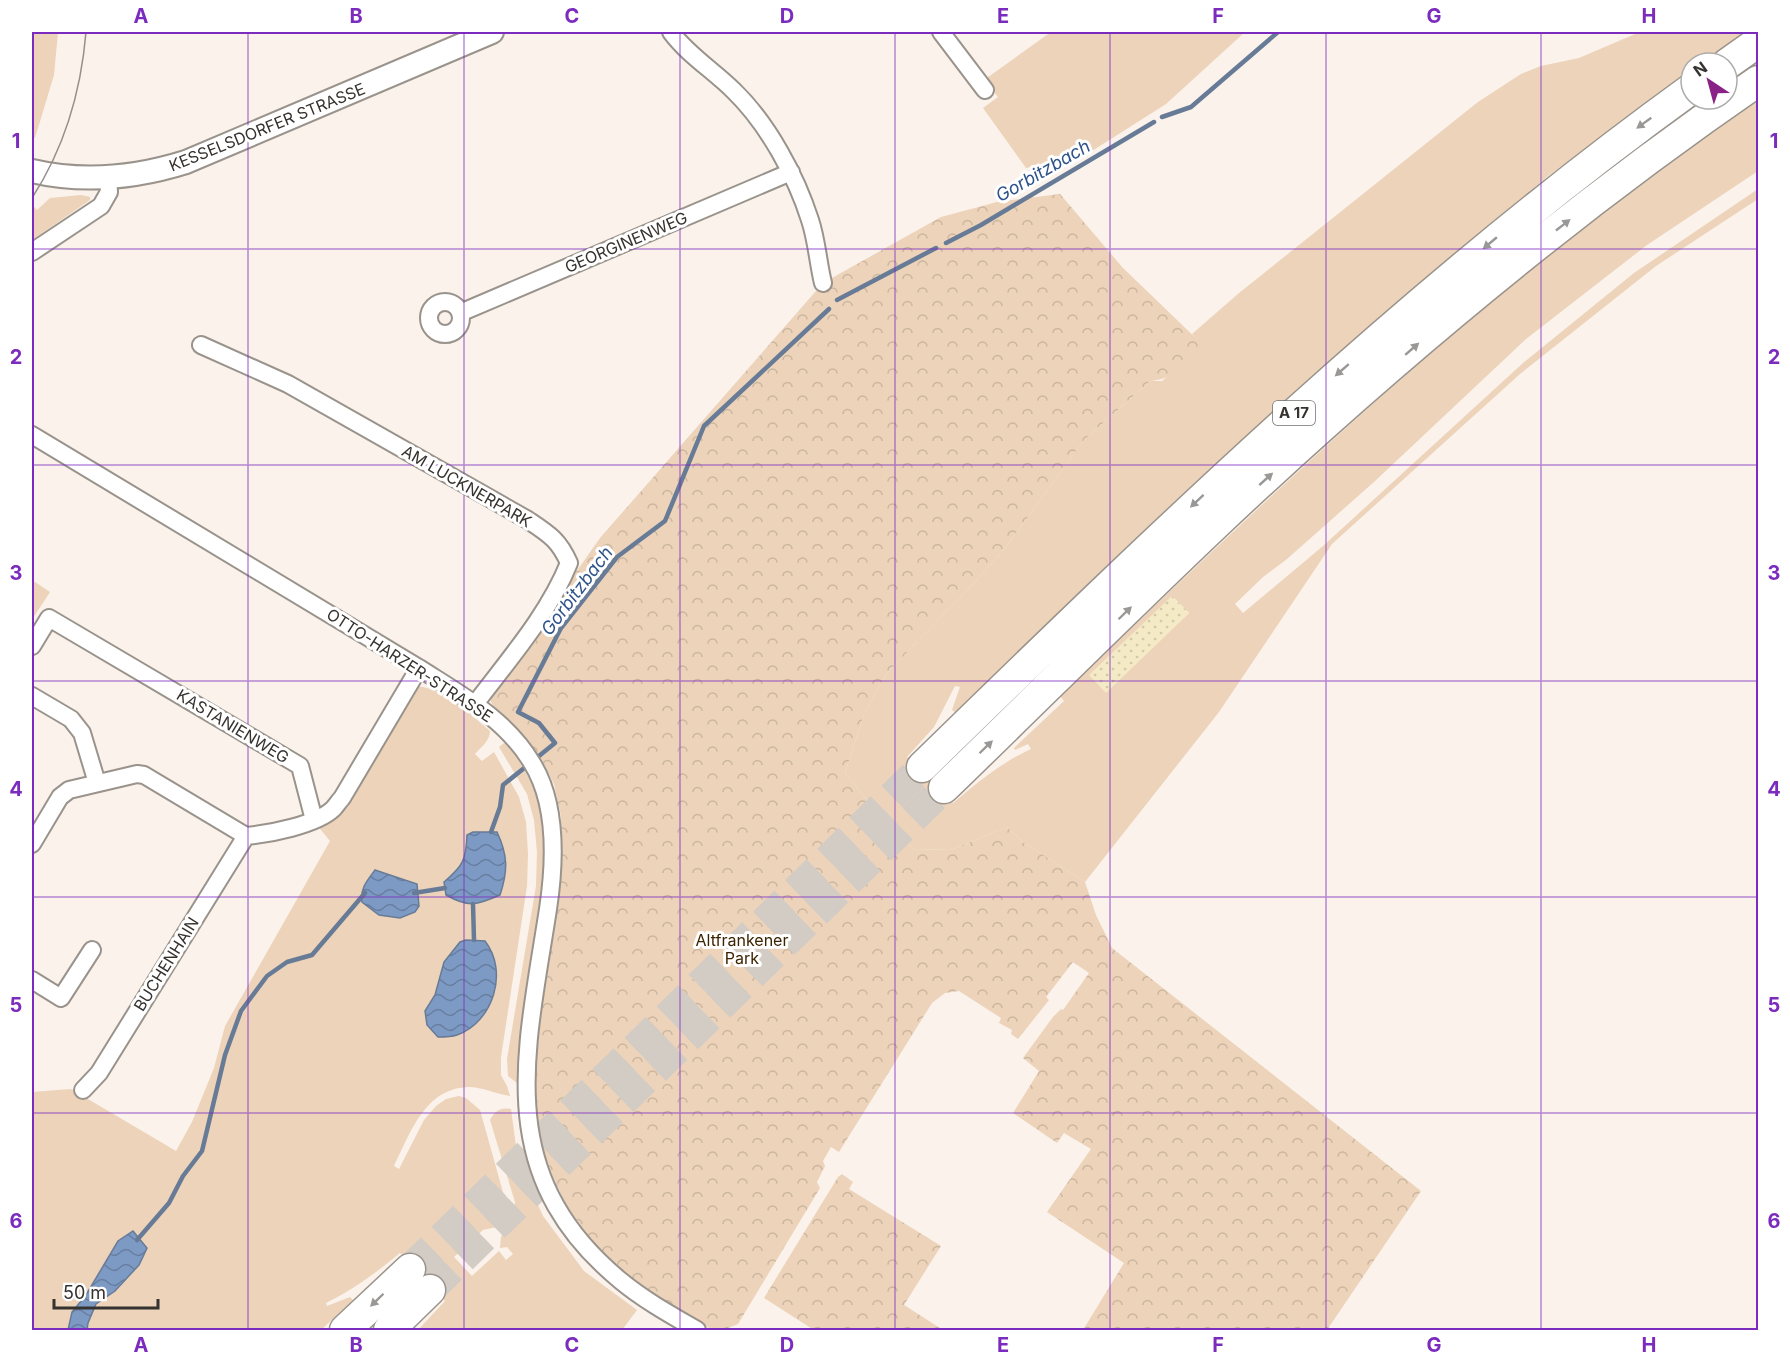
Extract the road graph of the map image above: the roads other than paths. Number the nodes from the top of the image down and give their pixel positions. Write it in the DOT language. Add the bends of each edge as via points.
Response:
graph roads {
  1 [pos="492,32"];
  2 [pos="671,32"];
  3 [pos="941,32"];
  4 [pos="1758,42"];
  5 [pos="1739,55"];
  6 [pos="1758,81"];
  7 [pos="985,90"];
  8 [pos="1679,98"];
  9 [pos="32,171"];
  10 [pos="791,172"];
  11 [pos="108,178"];
  12 [pos="32,252"];
  13 [pos="823,283"];
  14 [pos="460,313"];
  15 [pos="201,345"];
  16 [pos="32,435"];
  17 [pos="34,636"];
  18 [pos="419,668"];
  19 [pos="32,696"];
  20 [pos="476,704"];
  21 [pos="922,767"];
  22 [pos="97,783"];
  23 [pos="944,788"];
  24 [pos="314,820"];
  25 [pos="246,836"];
  26 [pos="32,844"];
  27 [pos="92,950"];
  28 [pos="32,980"];
  29 [pos="83,1089"];
  30 [pos="410,1269"];
  31 [pos="430,1290"];
  32 [pos="345,1330"];
  33 [pos="389,1330"];
  34 [pos="697,1330"];
  1 -- 11 [label="main road, KESSELSDORFER STRASSE" via="186,162"];
  2 -- 10 [label="street" via="736,92"];
  3 -- 7 [label="street"];
  4 -- 5 [label="highway"];
  23 -- 6 [label="highway, A 17, one-way" via="1218,523 1448,318 1659,150"];
  8 -- 21 [label="highway, A 17, one-way" via="1495,238 1337,374 1198,500"];
  9 -- 11 [label="main road, KESSELSDORFER STRASSE"];
  10 -- 13 [label="street" via="811,222"];
  10 -- 14 [label="street, GEORGINENWEG"];
  11 -- 12 [label="street" via="109,192 101,206"];
  15 -- 20 [label="street, AM LUCKNERPARK" via="288,384 528,520 563,549 569,563 561,584"];
  16 -- 18 [label="street, OTTO-HARZER-STRASSE"];
  17 -- 24 [label="street, KASTANIENWEG" via="49,618 300,766"];
  18 -- 20 [label="street, OTTO-HARZER-STRASSE"];
  18 -- 24 [label="street" via="342,798 333,810"];
  19 -- 22 [label="street" via="71,720 82,733"];
  20 -- 34 [label="street, OTTO-HARZER-STRASSE" via="507,729 533,764 544,788 550,820 553,861 527,1043 525,1082 531,1146 557,1208 596,1259 637,1293"];
  22 -- 25 [label="street" via="144,775"];
  22 -- 26 [label="street" via="69,790 60,797"];
  24 -- 25 [label="street"];
  25 -- 29 [label="street, BUCHENHAIN" via="99,1072"];
  27 -- 28 [label="street" via="61,998"];
  30 -- 32 [label="highway, one-way"];
  31 -- 33 [label="highway"];
}
